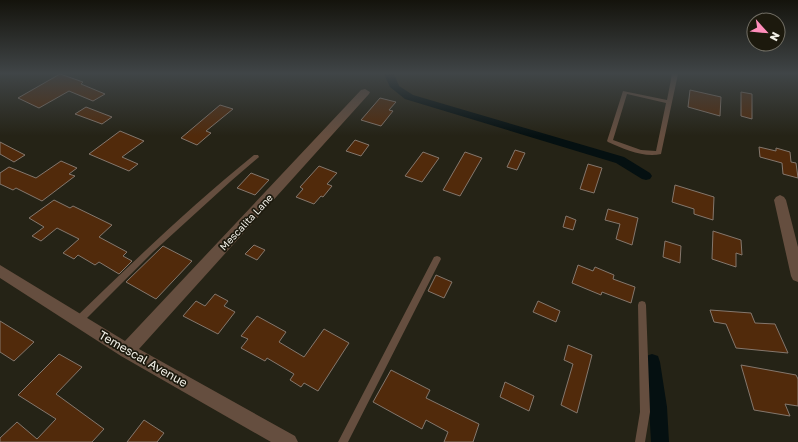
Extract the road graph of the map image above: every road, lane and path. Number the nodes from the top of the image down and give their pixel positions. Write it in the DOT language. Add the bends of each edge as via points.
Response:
graph roads {
  1 [pos="363,95"];
  2 [pos="624,95"];
  3 [pos="637,95"];
  4 [pos="671,95"];
  5 [pos="670,102"];
  6 [pos="256,157"];
  7 [pos="780,200"];
  8 [pos="437,259"];
  9 [pos="0,270"];
  10 [pos="798,276"];
  11 [pos="642,305"];
  12 [pos="79,320"];
  13 [pos="127,351"];
  14 [pos="289,442"];
  15 [pos="342,442"];
  16 [pos="640,442"];
  1 -- 13 [label="street, Mescalita Lane"];
  2 -- 5 [label="lane" via="610,141 654,154 659,153"];
  3 -- 5 [label="lane"];
  4 -- 5 [label="lane"];
  6 -- 12 [label="lane" via="229,178 150,250"];
  7 -- 10 [label="street"];
  8 -- 15 [label="lane"];
  9 -- 12 [label="street, Temescal Avenue"];
  11 -- 16 [label="lane" via="645,412"];
  12 -- 13 [label="street, Temescal Avenue"];
  13 -- 14 [label="street, Temescal Avenue"];
}
